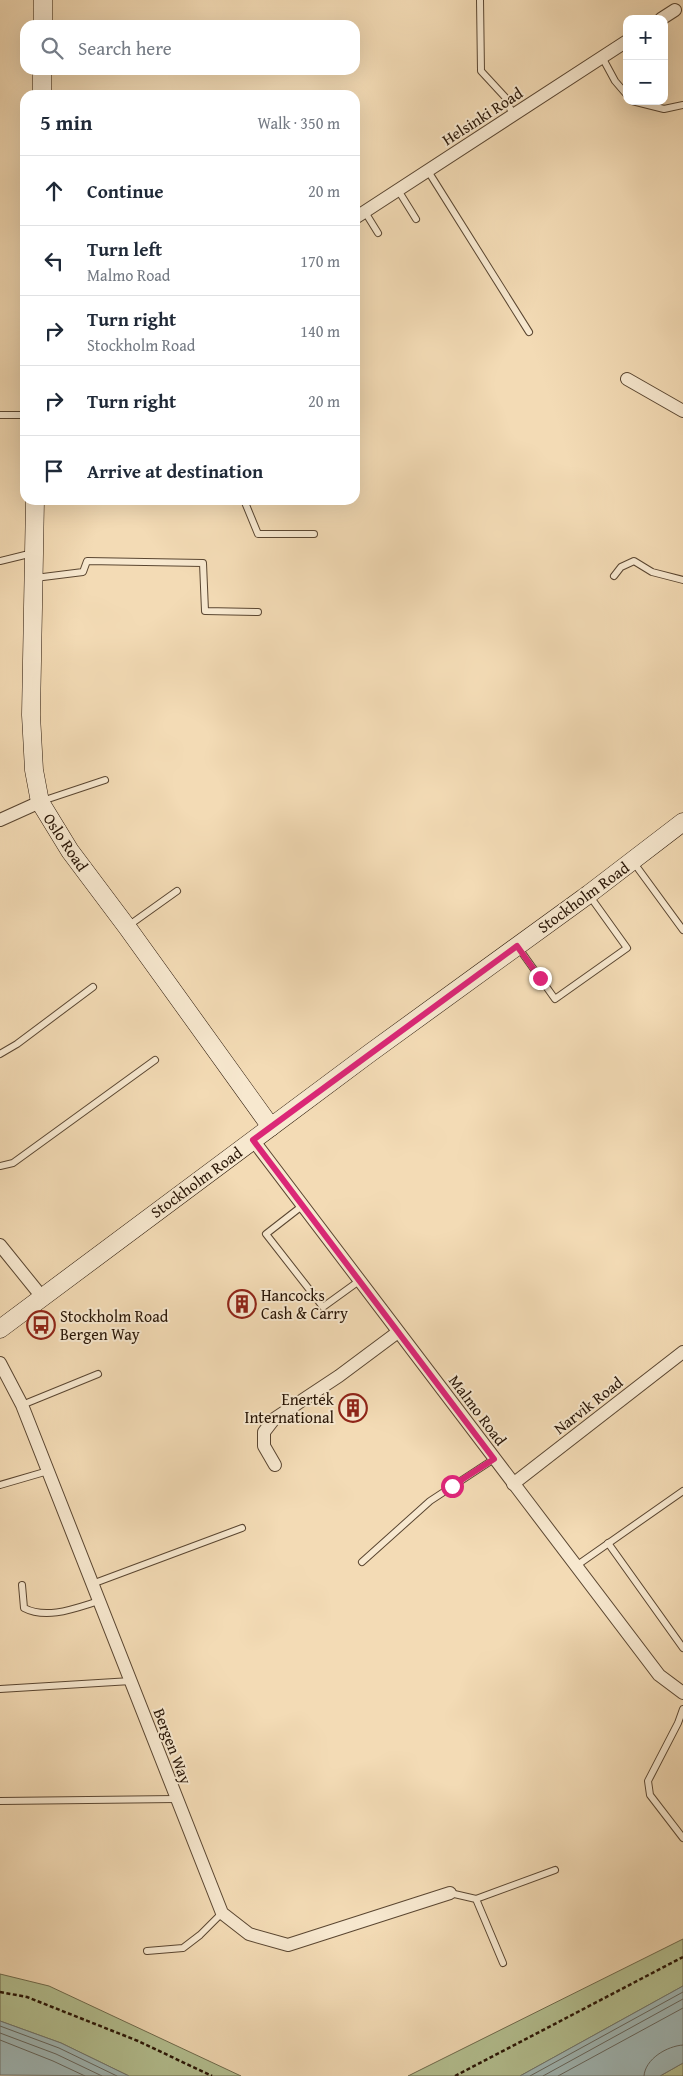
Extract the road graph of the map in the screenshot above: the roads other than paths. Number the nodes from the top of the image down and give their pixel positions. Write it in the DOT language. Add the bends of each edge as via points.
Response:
graph roads {
  1 [pos="43,0"];
  2 [pos="480,0"];
  3 [pos="43,20"];
  4 [pos="623,44"];
  5 [pos="602,57"];
  6 [pos="42,75"];
  7 [pos="42,90"];
  8 [pos="623,90"];
  9 [pos="648,105"];
  10 [pos="683,105"];
  11 [pos="513,115"];
  12 [pos="428,171"];
  13 [pos="398,190"];
  14 [pos="360,215"];
  15 [pos="416,219"];
  16 [pos="378,232"];
  17 [pos="529,332"];
  18 [pos="627,379"];
  19 [pos="683,411"];
  20 [pos="0,415"];
  21 [pos="20,415"];
  22 [pos="35,505"];
  23 [pos="246,505"];
  24 [pos="314,534"];
  25 [pos="34,552"];
  26 [pos="0,561"];
  27 [pos="614,576"];
  28 [pos="34,578"];
  29 [pos="683,580"];
  30 [pos="258,612"];
  31 [pos="105,780"];
  32 [pos="40,802"];
  33 [pos="0,820"];
  34 [pos="683,822"];
  35 [pos="632,861"];
  36 [pos="177,891"];
  37 [pos="589,894"];
  38 [pos="127,926"];
  39 [pos="683,930"];
  40 [pos="517,946"];
  41 [pos="93,987"];
  42 [pos="0,1054"];
  43 [pos="156,1060"];
  44 [pos="271,1127"];
  45 [pos="253,1140"];
  46 [pos="0,1166"];
  47 [pos="302,1206"];
  48 [pos="0,1245"];
  49 [pos="359,1281"];
  50 [pos="42,1297"];
  51 [pos="0,1330"];
  52 [pos="398,1332"];
  53 [pos="683,1352"];
  54 [pos="0,1364"];
  55 [pos="98,1374"];
  56 [pos="22,1405"];
  57 [pos="494,1459"];
  58 [pos="275,1465"];
  59 [pos="48,1471"];
  60 [pos="513,1484"];
  61 [pos="0,1485"];
  62 [pos="683,1491"];
  63 [pos="242,1528"];
  64 [pos="608,1543"];
  65 [pos="362,1562"];
  66 [pos="576,1566"];
  67 [pos="92,1584"];
  68 [pos="22,1585"];
  69 [pos="99,1601"];
  70 [pos="683,1648"];
  71 [pos="130,1681"];
  72 [pos="0,1689"];
  73 [pos="683,1693"];
  74 [pos="683,1709"];
  75 [pos="176,1799"];
  76 [pos="0,1802"];
  77 [pos="683,1838"];
  78 [pos="555,1870"];
  79 [pos="450,1893"];
  80 [pos="476,1898"];
  81 [pos="222,1913"];
  82 [pos="147,1951"];
  83 [pos="503,1963"];
  1 -- 3 [label="street"];
  2 -- 11 [label="lane" via="481,71 505,97"];
  4 -- 5 [label="street, Helsinki Road"];
  5 -- 8 [label="lane"];
  5 -- 11 [label="street, Helsinki Road"];
  6 -- 7 [label="street"];
  9 -- 10 [label="lane" via="664,109"];
  11 -- 12 [label="street, Helsinki Road"];
  12 -- 13 [label="street, Helsinki Road"];
  12 -- 17 [label="lane"];
  13 -- 14 [label="street, Helsinki Road"];
  13 -- 15 [label="lane"];
  14 -- 16 [label="lane"];
  18 -- 19 [label="street"];
  20 -- 21 [label="lane"];
  22 -- 25 [label="street, Oslo Road"];
  23 -- 24 [label="lane" via="258,534"];
  25 -- 26 [label="lane"];
  25 -- 28 [label="street, Oslo Road"];
  27 -- 29 [label="lane" via="621,567 634,561 652,572"];
  28 -- 30 [label="lane" via="83,572 87,561 204,563 205,611"];
  28 -- 32 [label="street, Oslo Road" via="31,715 34,770"];
  31 -- 32 [label="lane"];
  32 -- 33 [label="street"];
  32 -- 38 [label="street, Oslo Road" via="70,851"];
  34 -- 35 [label="street, Stockholm Road"];
  35 -- 37 [label="street, Stockholm Road"];
  35 -- 39 [label="lane"];
  36 -- 38 [label="lane"];
  37 -- 40 [label="street, Stockholm Road"];
  37 -- 40 [label="lane" via="627,948 619,954 555,999"];
  38 -- 44 [label="street, Oslo Road"];
  40 -- 44 [label="street, Stockholm Road"];
  41 -- 42 [label="lane"];
  43 -- 46 [label="lane" via="13,1163"];
  44 -- 45 [label="street, Stockholm Road"];
  45 -- 47 [label="street, Malmo Road"];
  45 -- 50 [label="street, Stockholm Road"];
  47 -- 49 [label="street, Malmo Road"];
  47 -- 49 [label="lane" via="266,1234 323,1307"];
  48 -- 50 [label="street"];
  49 -- 52 [label="street, Malmo Road"];
  50 -- 51 [label="street, Stockholm Road"];
  52 -- 57 [label="street, Malmo Road"];
  52 -- 58 [label="street" via="274,1419 264,1432 264,1446"];
  53 -- 60 [label="street, Narvik Road"];
  54 -- 56 [label="street, Bergen Way"];
  55 -- 56 [label="lane"];
  56 -- 59 [label="street, Bergen Way"];
  57 -- 60 [label="street, Malmo Road"];
  57 -- 65 [label="lane" via="430,1501"];
  59 -- 61 [label="lane"];
  59 -- 67 [label="street, Bergen Way"];
  60 -- 66 [label="street, Malmo Road"];
  62 -- 64 [label="lane"];
  63 -- 67 [label="lane"];
  64 -- 66 [label="lane"];
  64 -- 70 [label="lane"];
  66 -- 73 [label="street, Malmo Road" via="658,1675"];
  67 -- 69 [label="street, Bergen Way"];
  68 -- 69 [label="lane" via="24,1608 34,1613 62,1612"];
  69 -- 71 [label="street, Bergen Way"];
  71 -- 72 [label="lane"];
  71 -- 75 [label="street, Bergen Way"];
  74 -- 77 [label="lane" via="648,1781 650,1795"];
  75 -- 76 [label="lane"];
  75 -- 81 [label="street, Bergen Way"];
  78 -- 80 [label="lane"];
  79 -- 80 [label="lane"];
  79 -- 81 [label="street" via="288,1946 249,1934"];
  80 -- 83 [label="lane"];
  81 -- 82 [label="lane" via="183,1948"];
}
